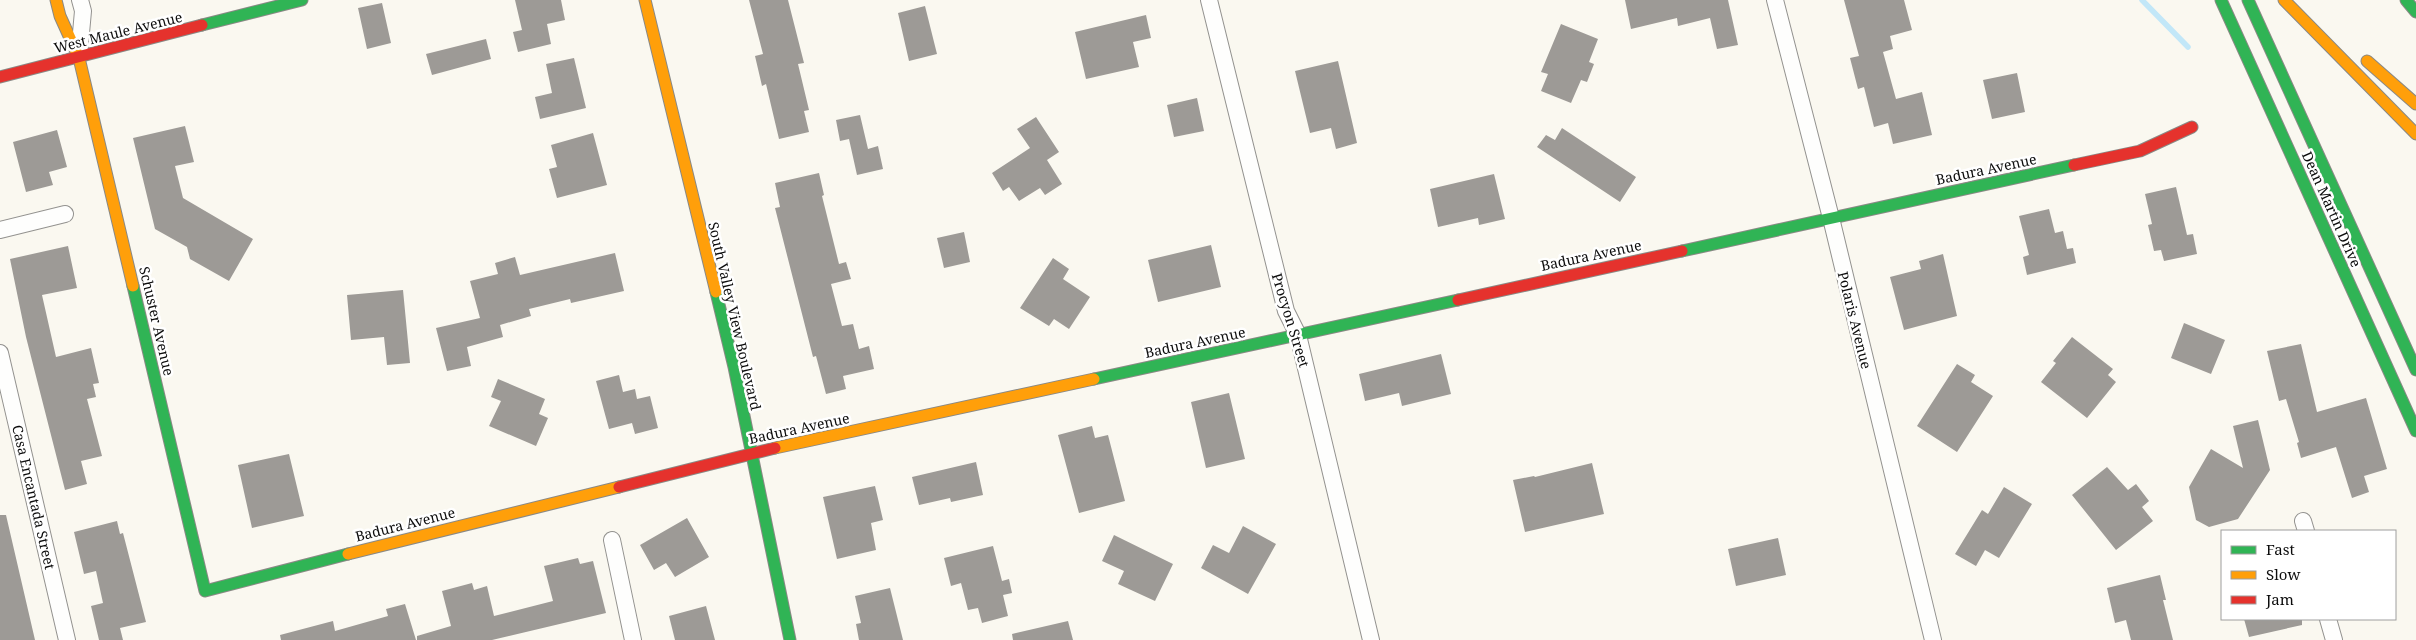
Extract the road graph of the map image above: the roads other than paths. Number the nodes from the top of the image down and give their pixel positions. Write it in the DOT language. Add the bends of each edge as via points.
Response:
graph roads {
  1 [pos="56,0"];
  2 [pos="80,0"];
  3 [pos="302,0"];
  4 [pos="645,0"];
  5 [pos="1209,0"];
  6 [pos="1775,0"];
  7 [pos="2221,0"];
  8 [pos="2248,0"];
  9 [pos="2284,0"];
  10 [pos="2292,0"];
  11 [pos="2406,0"];
  12 [pos="2416,12"];
  13 [pos="2328,28"];
  14 [pos="2357,53"];
  15 [pos="79,58"];
  16 [pos="0,77"];
  17 [pos="2416,104"];
  18 [pos="2192,127"];
  19 [pos="2416,134"];
  20 [pos="65,214"];
  21 [pos="1831,218"];
  22 [pos="0,230"];
  23 [pos="1298,335"];
  24 [pos="0,353"];
  25 [pos="2416,370"];
  26 [pos="2416,431"];
  27 [pos="750,454"];
  28 [pos="612,540"];
  29 [pos="205,592"];
  30 [pos="2328,620"];
  31 [pos="630,639"];
  32 [pos="67,640"];
  33 [pos="790,640"];
  34 [pos="1372,640"];
  35 [pos="1932,640"];
  36 [pos="2334,640"];
  1 -- 15 [label="main road, Schuster Avenue"];
  2 -- 15 [label="street" via="83,11"];
  3 -- 15 [label="main road, West Maule Avenue"];
  4 -- 27 [label="main road, South Valley View Boulevard" via="734,367"];
  5 -- 23 [label="street, Procyon Street" via="1286,311"];
  6 -- 21 [label="street, Polaris Avenue"];
  7 -- 26 [label="main road, Dean Martin Drive"];
  8 -- 25 [label="main road, Dean Martin Drive"];
  9 -- 19 [label="main road"];
  10 -- 13 [label="main road"];
  11 -- 12 [label="main road"];
  14 -- 17 [label="main road"];
  15 -- 16 [label="main road, West Maule Avenue"];
  15 -- 29 [label="main road, Schuster Avenue"];
  18 -- 21 [label="main road, Badura Avenue" via="2140,150"];
  20 -- 22 [label="street"];
  21 -- 23 [label="main road, Badura Avenue"];
  21 -- 35 [label="street, Polaris Avenue"];
  23 -- 27 [label="main road, Badura Avenue"];
  23 -- 34 [label="street, Procyon Street"];
  24 -- 32 [label="street, Casa Encantada Street"];
  27 -- 29 [label="main road, Badura Avenue"];
  27 -- 33 [label="main road, South Valley View Boulevard"];
  28 -- 31 [label="street"];
  30 -- 36 [label="street"];
}
